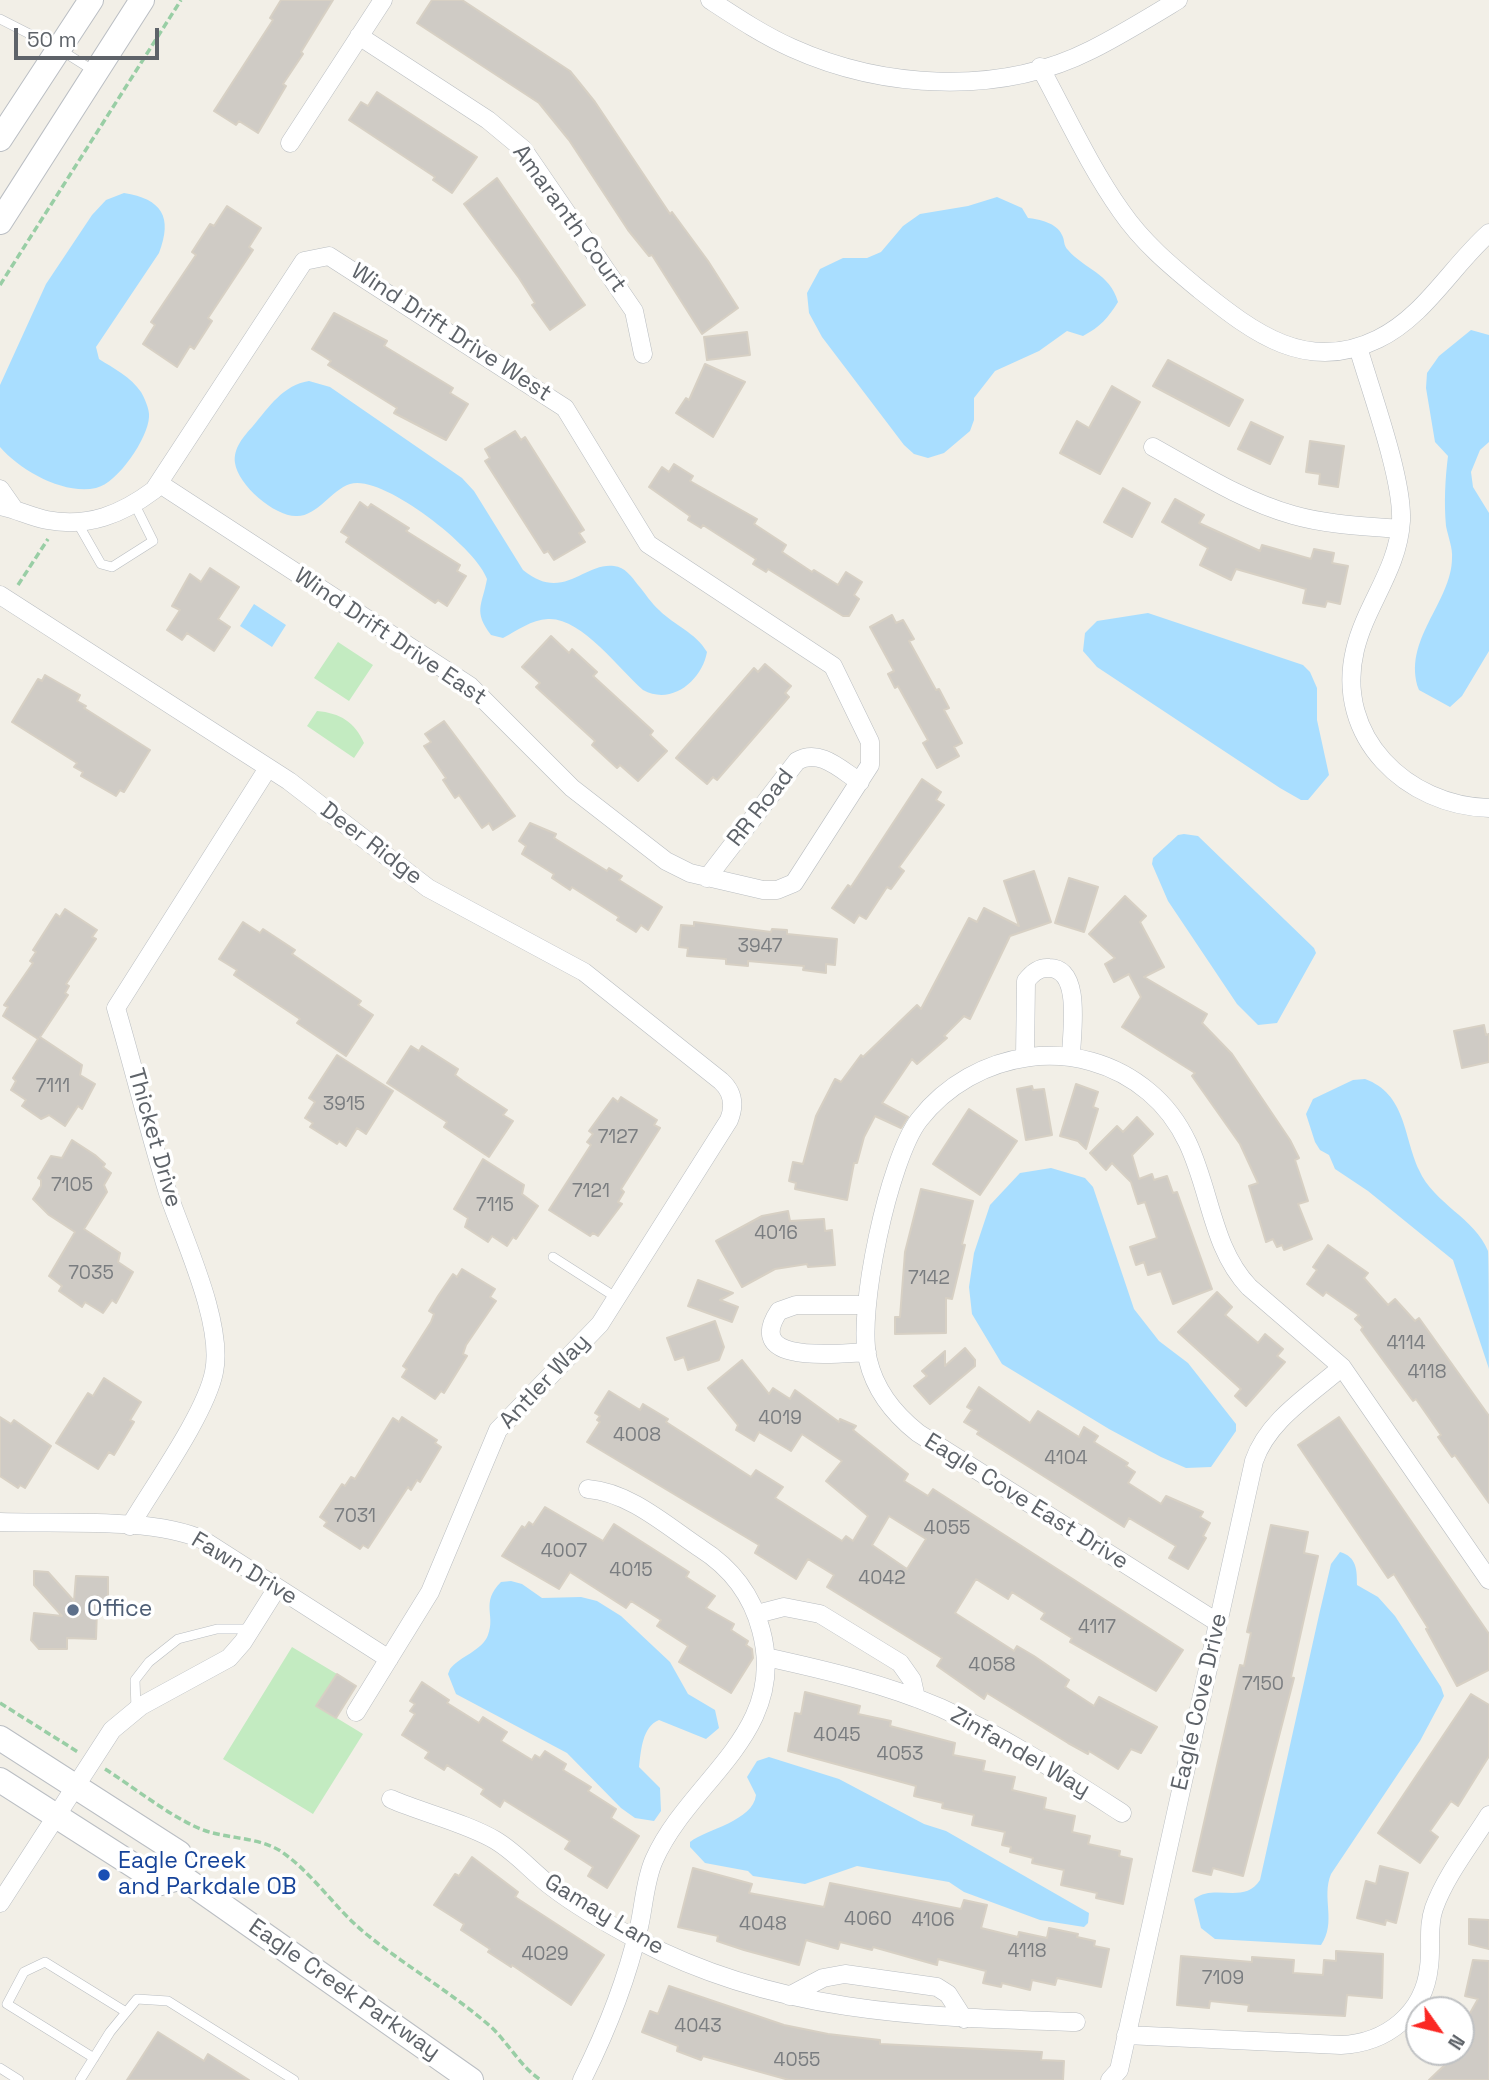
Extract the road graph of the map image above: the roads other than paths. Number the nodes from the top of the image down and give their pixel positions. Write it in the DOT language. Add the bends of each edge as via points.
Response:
graph roads {
  1 [pos="91,0"];
  2 [pos="142,0"];
  3 [pos="383,0"];
  4 [pos="709,0"];
  5 [pos="1178,0"];
  6 [pos="0,19"];
  7 [pos="359,36"];
  8 [pos="59,49"];
  9 [pos="1040,67"];
  10 [pos="96,72"];
  11 [pos="0,139"];
  12 [pos="290,143"];
  13 [pos="0,222"];
  14 [pos="1489,233"];
  15 [pos="1358,347"];
  16 [pos="643,354"];
  17 [pos="1153,447"];
  18 [pos="160,484"];
  19 [pos="0,489"];
  20 [pos="135,505"];
  21 [pos="7,508"];
  22 [pos="77,523"];
  23 [pos="1400,529"];
  24 [pos="4,596"];
  25 [pos="268,768"];
  26 [pos="860,782"];
  27 [pos="1489,808"];
  28 [pos="706,878"];
  29 [pos="1025,1057"];
  30 [pos="1071,1057"];
  31 [pos="732,1101"];
  32 [pos="552,1257"];
  33 [pos="617,1298"];
  34 [pos="865,1306"];
  35 [pos="867,1352"];
  36 [pos="1342,1367"];
  37 [pos="589,1489"];
  38 [pos="0,1522"];
  39 [pos="130,1526"];
  40 [pos="1489,1580"];
  41 [pos="277,1588"];
  42 [pos="757,1614"];
  43 [pos="1217,1622"];
  44 [pos="251,1629"];
  45 [pos="766,1657"];
  46 [pos="389,1659"];
  47 [pos="916,1699"];
  48 [pos="136,1709"];
  49 [pos="356,1712"];
  50 [pos="0,1738"];
  51 [pos="0,1780"];
  52 [pos="75,1786"];
  53 [pos="391,1799"];
  54 [pos="1122,1813"];
  55 [pos="1489,1815"];
  56 [pos="57,1816"];
  57 [pos="182,1877"];
  58 [pos="0,1903"];
  59 [pos="636,1939"];
  60 [pos="789,1996"];
  61 [pos="126,2012"];
  62 [pos="964,2019"];
  63 [pos="1076,2022"];
  64 [pos="1126,2035"];
  65 [pos="94,2058"];
  66 [pos="0,2068"];
  67 [pos="1118,2077"];
  68 [pos="19,2080"];
  69 [pos="80,2080"];
  70 [pos="294,2080"];
  71 [pos="471,2080"];
  72 [pos="582,2080"];
  1 -- 8 [label="main road"];
  2 -- 10 [label="main road"];
  3 -- 7 [label="street"];
  4 -- 9 [label="street" via="791,48 871,74 941,81 996,77"];
  5 -- 9 [label="street" via="1091,50"];
  6 -- 8 [label="lane"];
  7 -- 12 [label="street"];
  7 -- 16 [label="street, Amaranth Court" via="496,125 523,149 634,311"];
  8 -- 10 [label="lane"];
  8 -- 11 [label="main road"];
  9 -- 15 [label="street" via="1108,191 1133,228 1164,260 1246,327 1270,340 1313,351"];
  10 -- 13 [label="main road"];
  14 -- 15 [label="street" via="1412,317"];
  15 -- 23 [label="street" via="1397,487"];
  17 -- 23 [label="street" via="1240,494 1292,515"];
  18 -- 20 [label="street"];
  18 -- 26 [label="street, Wind Drift Drive West" via="304,261 324,255 336,259 558,402 568,411 648,544 833,666 871,745 870,765"];
  18 -- 28 [label="street, Wind Drift Drive East" via="470,686 572,788 666,861"];
  19 -- 21 [label="street"];
  20 -- 22 [label="street"];
  20 -- 22 [label="lane" via="153,541 111,567 101,564"];
  21 -- 22 [label="street"];
  23 -- 27 [label="street" via="1397,554 1354,654 1359,717 1380,757 1412,787 1454,805"];
  24 -- 25 [label="street, Deer Ridge"];
  25 -- 31 [label="street, Deer Ridge" via="428,888 584,972 724,1084"];
  25 -- 39 [label="street, Thicket Drive" via="116,1008 168,1191 213,1326 216,1352 213,1378 202,1403"];
  26 -- 28 [label="street, Wind Drift Drive East" via="794,883 768,890"];
  26 -- 28 [label="street, RR Road" via="818,756 797,761"];
  29 -- 30 [label="street, Eagle Cove East Drive"];
  29 -- 30 [label="street" via="1026,981 1031,974 1050,968 1062,972 1071,983"];
  29 -- 34 [label="street, Eagle Cove East Drive" via="968,1076 945,1092 914,1127 892,1179"];
  30 -- 36 [label="street, Eagle Cove East Drive" via="1126,1076 1168,1110 1192,1148 1239,1276"];
  31 -- 33 [label="street, Antler Way" via="729,1120"];
  32 -- 33 [label="lane"];
  33 -- 46 [label="street, Antler Way" via="600,1324 498,1430 430,1592"];
  34 -- 35 [label="street, Eagle Cove East Drive"];
  34 -- 35 [label="street" via="796,1305 779,1311 771,1325 778,1346 794,1354"];
  35 -- 43 [label="street, Eagle Cove East Drive" via="885,1399 918,1433"];
  36 -- 40 [label="street, Eagle Cove East Drive"];
  36 -- 43 [label="street, Eagle Cove Drive" via="1277,1423 1258,1451"];
  37 -- 42 [label="street" via="626,1500 715,1558 741,1586"];
  38 -- 39 [label="street, Fawn Drive"];
  39 -- 41 [label="street, Fawn Drive" via="192,1535"];
  41 -- 44 [label="street"];
  41 -- 46 [label="street, Fawn Drive"];
  42 -- 45 [label="street"];
  42 -- 47 [label="street" via="797,1608 831,1619 900,1663 912,1679"];
  43 -- 64 [label="street, Eagle Cove Drive"];
  44 -- 48 [label="street" via="221,1664"];
  44 -- 48 [label="lane" via="217,1629 178,1639 135,1680"];
  45 -- 47 [label="street, Zinfandel Way" via="855,1678"];
  45 -- 59 [label="street" via="764,1690 753,1722 653,1861"];
  46 -- 49 [label="street, Antler Way"];
  47 -- 54 [label="street, Zinfandel Way" via="1001,1738"];
  48 -- 52 [label="street" via="112,1730"];
  50 -- 52 [label="main road"];
  51 -- 56 [label="main road"];
  52 -- 56 [label="street"];
  52 -- 57 [label="main road" via="179,1853"];
  53 -- 59 [label="street, Gamay Lane" via="492,1839 562,1895"];
  55 -- 64 [label="street" via="1436,1904 1429,1924 1429,1970 1421,1997 1406,2019 1384,2035 1341,2045"];
  56 -- 57 [label="main road" via="161,1883"];
  56 -- 58 [label="street"];
  57 -- 71 [label="main road, Eagle Creek Parkway"];
  59 -- 60 [label="street, Gamay Lane" via="728,1978"];
  59 -- 72 [label="street"];
  60 -- 62 [label="street, Gamay Lane" via="870,2012"];
  60 -- 62 [label="street" via="823,1978 853,1975 937,1987 948,1994"];
  61 -- 65 [label="lane"];
  61 -- 65 [label="lane" via="44,1962 24,1972 7,2004"];
  61 -- 70 [label="lane" via="136,1999 168,2001"];
  62 -- 63 [label="street, Gamay Lane"];
  64 -- 67 [label="street, Eagle Cove Drive"];
  65 -- 69 [label="lane"];
  66 -- 68 [label="lane"];
}
